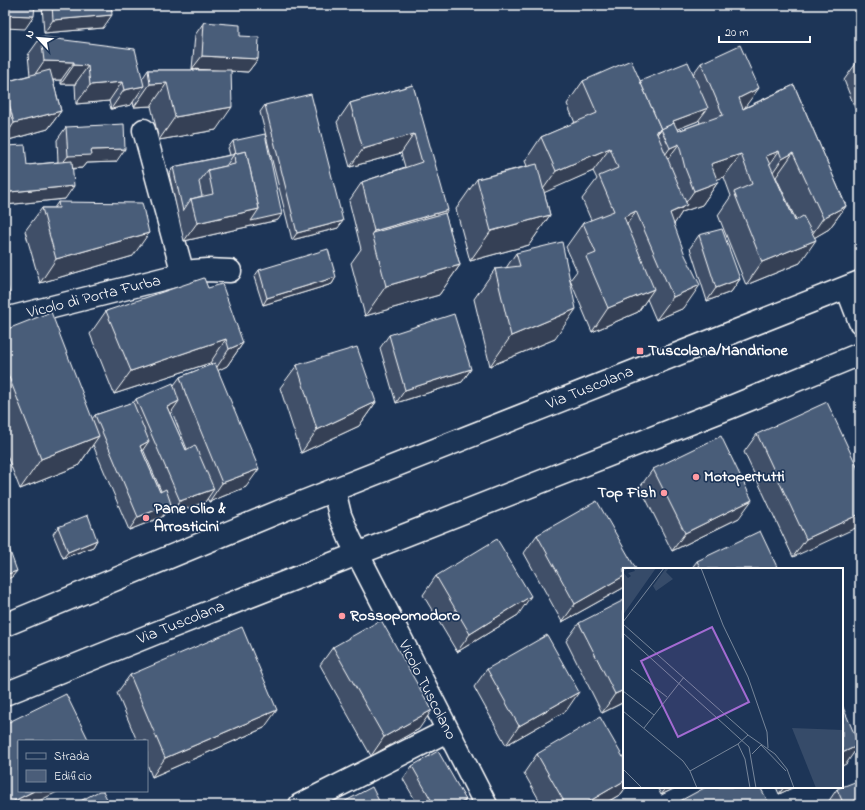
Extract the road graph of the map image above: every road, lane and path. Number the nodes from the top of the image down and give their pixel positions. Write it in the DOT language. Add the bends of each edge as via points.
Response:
graph roads {
  1 [pos="144,130"];
  2 [pos="230,271"];
  3 [pos="183,274"];
  4 [pos="854,285"];
  5 [pos="5,320"];
  6 [pos="860,322"];
  7 [pos="860,354"];
  8 [pos="334,490"];
  9 [pos="359,553"];
  10 [pos="5,625"];
  11 [pos="5,694"];
  12 [pos="448,730"];
  13 [pos="300,805"];
  14 [pos="486,805"];
  1 -- 3 [label="main road, Vicolo di Porta Furba"];
  2 -- 3 [label="main road, Vicolo di Porta Furba" via="207,270"];
  3 -- 5 [label="main road, Vicolo di Porta Furba"];
  4 -- 6 [label="main road, Via Tuscolana"];
  4 -- 8 [label="main road, Via Tuscolana"];
  7 -- 9 [label="main road, Via Tuscolana"];
  8 -- 9 [label="main road" via="342,520"];
  8 -- 10 [label="main road, Via Tuscolana"];
  9 -- 11 [label="main road, Via Tuscolana"];
  9 -- 12 [label="main road, Vicolo Tuscolano"];
  12 -- 13 [label="main road"];
  12 -- 14 [label="main road, Vicolo Tuscolano"];
}
